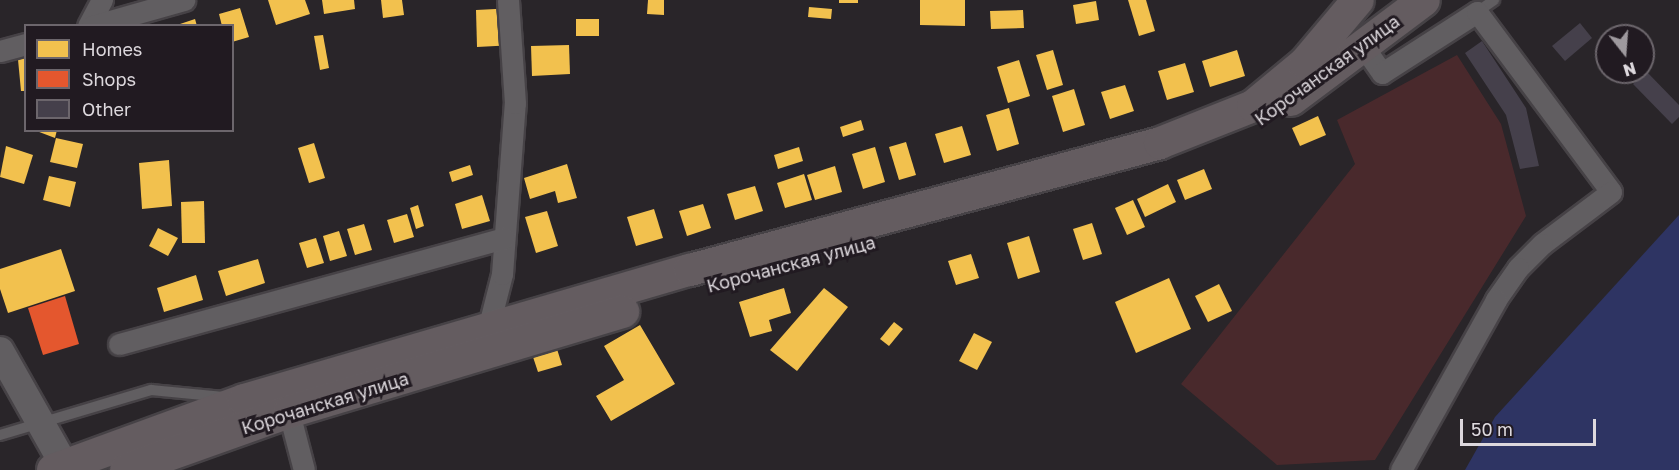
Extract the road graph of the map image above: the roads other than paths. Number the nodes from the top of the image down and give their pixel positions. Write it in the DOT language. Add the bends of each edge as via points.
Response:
graph roads {
  1 [pos="102,0"];
  2 [pos="184,0"];
  3 [pos="508,0"];
  4 [pos="1424,0"];
  5 [pos="1354,4"];
  6 [pos="1485,6"];
  7 [pos="91,24"];
  8 [pos="97,24"];
  9 [pos="24,45"];
  10 [pos="1363,46"];
  11 [pos="0,51"];
  12 [pos="504,238"];
  13 [pos="488,328"];
  14 [pos="119,344"];
  15 [pos="0,351"];
  16 [pos="243,400"];
  17 [pos="286,401"];
  18 [pos="40,426"];
  19 [pos="0,435"];
  20 [pos="61,468"];
  21 [pos="130,469"];
  22 [pos="304,470"];
  23 [pos="1401,470"];
  1 -- 7 [label="street"];
  2 -- 8 [label="street"];
  3 -- 12 [label="street" via="515,103"];
  4 -- 10 [label="main road, Корочанская улица"];
  5 -- 13 [label="main road, Корочанская улица" via="1305,63 1253,106 1160,142"];
  6 -- 10 [label="street" via="1382,73"];
  6 -- 23 [label="street" via="1611,192 1542,244 1518,268"];
  9 -- 11 [label="street"];
  10 -- 17 [label="main road, Корочанская улица" via="1261,122 1172,158"];
  12 -- 13 [label="street" via="502,274"];
  12 -- 14 [label="street"];
  13 -- 17 [label="main road, Корочанская улица"];
  15 -- 18 [label="street"];
  16 -- 17 [label="main road, Корочанская улица"];
  16 -- 18 [label="lane" via="151,390"];
  16 -- 20 [label="main road, Корочанская улица"];
  17 -- 21 [label="main road, Корочанская улица"];
  17 -- 22 [label="street"];
  18 -- 19 [label="lane"];
  18 -- 20 [label="street"];
}
